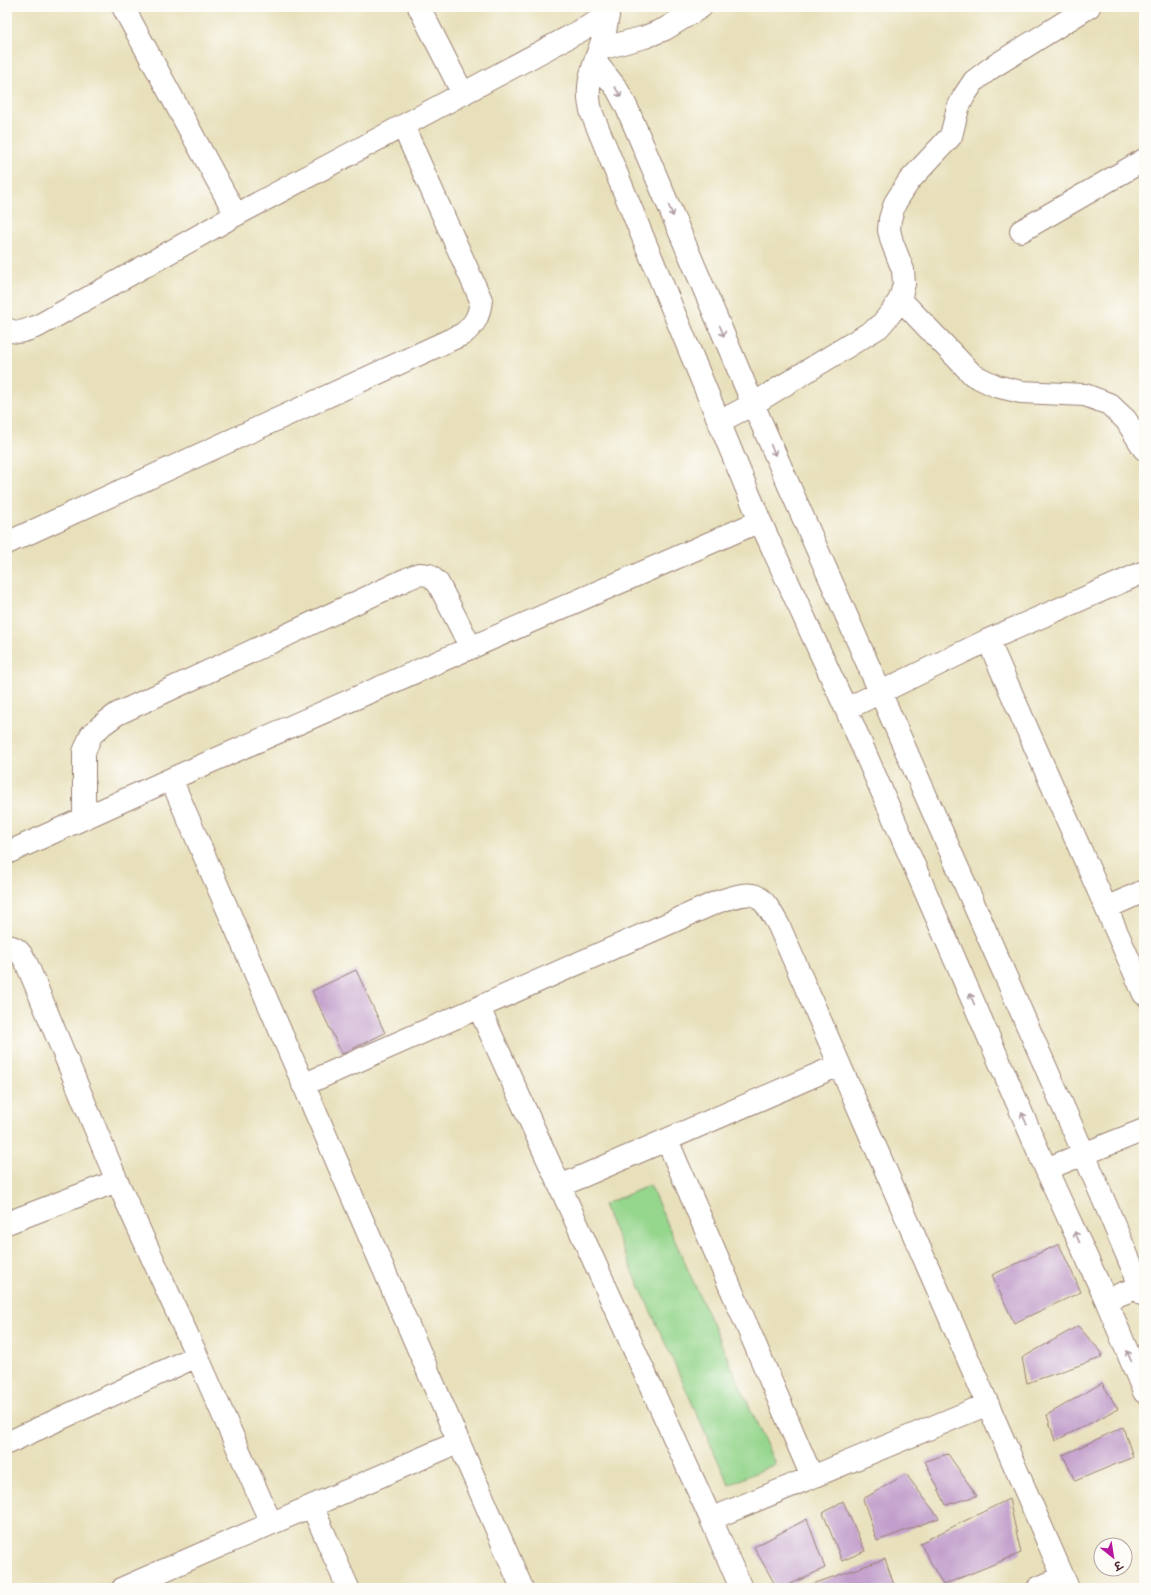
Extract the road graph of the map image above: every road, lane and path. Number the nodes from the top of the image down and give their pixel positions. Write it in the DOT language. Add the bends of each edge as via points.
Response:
graph roads {
  1 [pos="123,7"];
  2 [pos="419,7"];
  3 [pos="701,7"];
  4 [pos="1089,7"];
  5 [pos="608,11"];
  6 [pos="597,55"];
  7 [pos="463,94"];
  8 [pos="403,126"];
  9 [pos="1144,160"];
  10 [pos="236,215"];
  11 [pos="1021,231"];
  12 [pos="900,299"];
  13 [pos="7,329"];
  14 [pos="753,404"];
  15 [pos="719,422"];
  16 [pos="1144,449"];
  17 [pos="760,521"];
  18 [pos="7,543"];
  19 [pos="1144,572"];
  20 [pos="988,640"];
  21 [pos="471,648"];
  22 [pos="880,693"];
  23 [pos="846,709"];
  24 [pos="170,779"];
  25 [pos="84,818"];
  26 [pos="7,853"];
  27 [pos="1144,891"];
  28 [pos="1106,908"];
  29 [pos="7,946"];
  30 [pos="1144,994"];
  31 [pos="479,1008"];
  32 [pos="839,1065"];
  33 [pos="303,1085"];
  34 [pos="1144,1130"];
  35 [pos="667,1140"];
  36 [pos="1084,1154"];
  37 [pos="1046,1169"];
  38 [pos="117,1181"];
  39 [pos="560,1186"];
  40 [pos="7,1223"];
  41 [pos="1143,1289"];
  42 [pos="1106,1300"];
  43 [pos="197,1356"];
  44 [pos="1144,1392"];
  45 [pos="988,1404"];
  46 [pos="459,1442"];
  47 [pos="7,1443"];
  48 [pos="812,1477"];
  49 [pos="312,1506"];
  50 [pos="711,1519"];
  51 [pos="271,1523"];
  52 [pos="1065,1582"];
  53 [pos="123,1588"];
  54 [pos="348,1588"];
  55 [pos="522,1588"];
  56 [pos="741,1588"];
  57 [pos="1038,1588"];
  1 -- 10 [label="street"];
  2 -- 7 [label="street"];
  3 -- 6 [label="street" via="665,29"];
  4 -- 12 [label="street" via="974,81 958,108 951,136 900,193 894,203 889,230 902,270 904,284"];
  5 -- 6 [label="street" via="607,25"];
  5 -- 7 [label="street"];
  6 -- 14 [label="street, one-way" via="627,108"];
  6 -- 15 [label="street" via="588,85 592,114"];
  7 -- 8 [label="street"];
  8 -- 10 [label="street"];
  8 -- 18 [label="street" via="481,300 479,314 472,327 463,334"];
  9 -- 11 [label="street"];
  10 -- 13 [label="street" via="38,326 22,332"];
  12 -- 14 [label="street" via="879,327"];
  12 -- 16 [label="street" via="973,375 996,386 1021,392 1085,395 1109,404 1126,420"];
  14 -- 15 [label="street"];
  14 -- 22 [label="street, one-way"];
  15 -- 17 [label="street"];
  17 -- 21 [label="street"];
  17 -- 23 [label="street"];
  19 -- 20 [label="street"];
  20 -- 22 [label="street"];
  20 -- 28 [label="street"];
  21 -- 24 [label="street"];
  21 -- 25 [label="street" via="438,583 428,575 419,574 407,579 117,714 102,725 91,735 84,752"];
  22 -- 23 [label="street"];
  22 -- 36 [label="street"];
  37 -- 23 [label="street, one-way"];
  24 -- 25 [label="street"];
  24 -- 33 [label="street"];
  25 -- 26 [label="street"];
  27 -- 28 [label="street"];
  28 -- 30 [label="street"];
  29 -- 38 [label="street" via="12,946 20,952 26,962"];
  31 -- 32 [label="street" via="717,902 736,896 759,896 768,905 779,926"];
  31 -- 33 [label="street"];
  31 -- 39 [label="street"];
  32 -- 35 [label="street"];
  32 -- 45 [label="street"];
  33 -- 46 [label="street"];
  34 -- 36 [label="street"];
  35 -- 39 [label="street"];
  35 -- 48 [label="street"];
  36 -- 37 [label="street"];
  36 -- 41 [label="street"];
  42 -- 37 [label="street, one-way"];
  38 -- 40 [label="street"];
  38 -- 43 [label="street"];
  39 -- 50 [label="street"];
  41 -- 42 [label="street"];
  44 -- 42 [label="street, one-way"];
  43 -- 47 [label="street"];
  43 -- 51 [label="street"];
  45 -- 48 [label="street"];
  45 -- 52 [label="street"];
  46 -- 49 [label="street"];
  46 -- 55 [label="street"];
  48 -- 50 [label="street"];
  49 -- 51 [label="street"];
  49 -- 54 [label="street"];
  50 -- 56 [label="street"];
  51 -- 53 [label="street"];
  52 -- 57 [label="street"];
}
